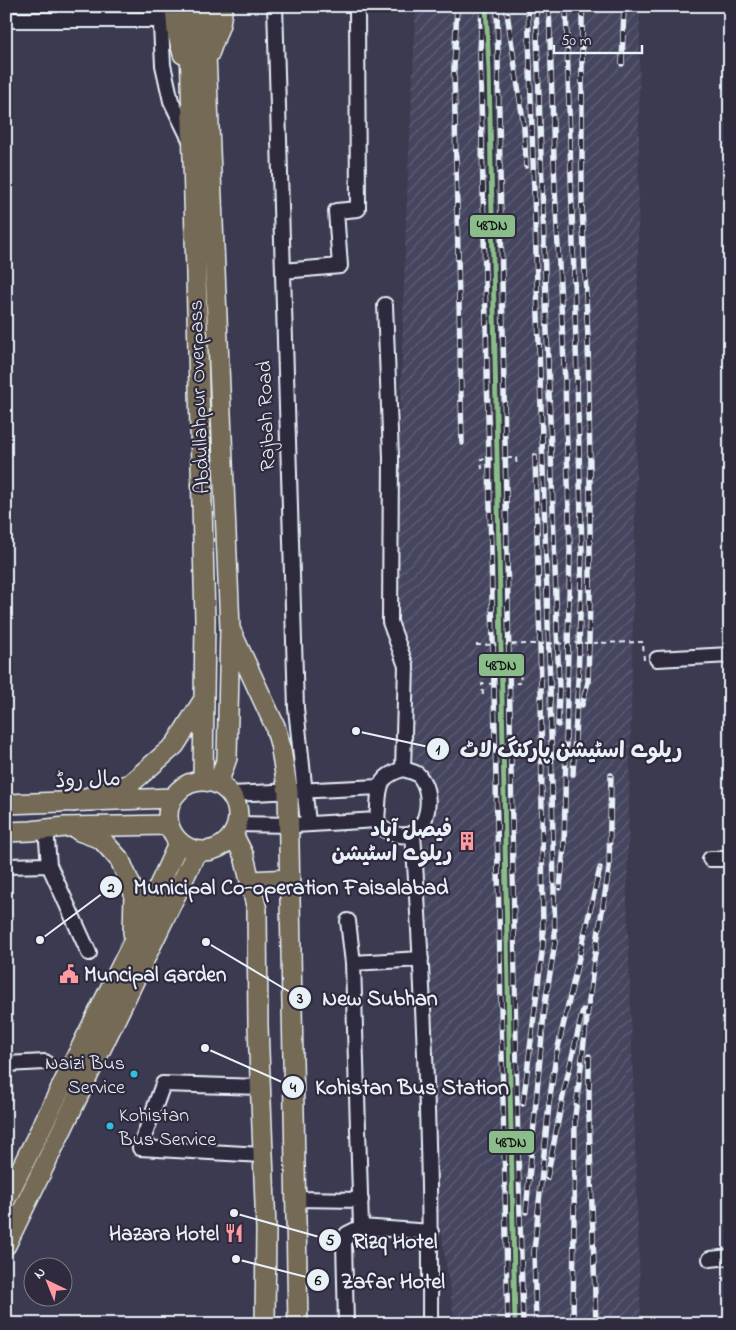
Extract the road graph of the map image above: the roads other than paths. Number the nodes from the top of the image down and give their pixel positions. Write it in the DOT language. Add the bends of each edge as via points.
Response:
graph roads {
  1 [pos="174,6"];
  2 [pos="189,6"];
  3 [pos="204,6"];
  4 [pos="223,6"];
  5 [pos="275,6"];
  6 [pos="357,6"];
  7 [pos="65,13"];
  8 [pos="160,13"];
  9 [pos="6,20"];
  10 [pos="206,62"];
  11 [pos="192,87"];
  12 [pos="193,146"];
  13 [pos="283,271"];
  14 [pos="385,305"];
  15 [pos="230,628"];
  16 [pos="730,655"];
  17 [pos="650,660"];
  18 [pos="204,697"];
  19 [pos="403,770"];
  20 [pos="217,786"];
  21 [pos="379,787"];
  22 [pos="296,791"];
  23 [pos="172,798"];
  24 [pos="73,802"];
  25 [pos="6,804"];
  26 [pos="377,820"];
  27 [pos="308,823"];
  28 [pos="289,824"];
  29 [pos="168,825"];
  30 [pos="65,827"];
  31 [pos="46,829"];
  32 [pos="235,829"];
  33 [pos="6,832"];
  34 [pos="413,833"];
  35 [pos="179,842"];
  36 [pos="197,851"];
  37 [pos="710,859"];
  38 [pos="730,860"];
  39 [pos="49,865"];
  40 [pos="6,866"];
  41 [pos="290,879"];
  42 [pos="250,881"];
  43 [pos="348,921"];
  44 [pos="133,942"];
  45 [pos="89,953"];
  46 [pos="421,959"];
  47 [pos="353,963"];
  48 [pos="45,1062"];
  49 [pos="6,1064"];
  50 [pos="260,1087"];
  51 [pos="294,1136"];
  52 [pos="263,1146"];
  53 [pos="11,1178"];
  54 [pos="6,1199"];
  55 [pos="296,1199"];
  56 [pos="360,1200"];
  57 [pos="361,1227"];
  58 [pos="431,1232"];
  59 [pos="6,1245"];
  60 [pos="730,1257"];
  61 [pos="710,1259"];
  62 [pos="265,1324"];
  63 [pos="298,1324"];
  64 [pos="346,1324"];
  65 [pos="430,1324"];
  1 -- 11 [label="main road"];
  2 -- 11 [label="main road, Abdullahpur Overpass"];
  3 -- 10 [label="main road, Abdullahpur Overpass"];
  4 -- 10 [label="main road"];
  5 -- 13 [label="street, Rajbah Road"];
  6 -- 13 [label="street" via="358,209 336,211 340,266"];
  7 -- 8 [label="street"];
  7 -- 9 [label="street"];
  8 -- 12 [label="street" via="163,65 171,101"];
  10 -- 15 [label="main road, Abdullahpur Overpass"];
  11 -- 12 [label="main road, Abdullahpur Overpass"];
  12 -- 18 [label="main road, Abdullahpur Overpass" via="205,620"];
  13 -- 22 [label="street, Rajbah Road"];
  14 -- 19 [label="street" via="391,457 390,622 406,666"];
  15 -- 20 [label="main road, Abdullahpur Overpass" via="227,758"];
  15 -- 22 [label="main road, Rajbah Road" via="275,726"];
  16 -- 17 [label="street"];
  18 -- 20 [label="main road, Abdullahpur Overpass"];
  18 -- 24 [label="main road" via="175,745 130,784"];
  19 -- 21 [label="street" via="386,777"];
  19 -- 34 [label="street" via="420,776 427,794 427,816"];
  20 -- 22 [label="street"];
  20 -- 23 [label="main road" via="185,785"];
  20 -- 32 [label="main road" via="236,803"];
  21 -- 22 [label="street"];
  21 -- 26 [label="street"];
  22 -- 27 [label="street, Rajbah Road"];
  22 -- 28 [label="main road, Rajbah Road"];
  23 -- 24 [label="main road, مال روڈ"];
  23 -- 29 [label="main road" via="168,807"];
  24 -- 25 [label="main road, مال روڈ"];
  26 -- 27 [label="street"];
  26 -- 34 [label="street" via="380,826 392,833"];
  27 -- 28 [label="street"];
  28 -- 32 [label="street"];
  28 -- 41 [label="main road, Rajbah Road"];
  29 -- 30 [label="main road"];
  29 -- 35 [label="main road"];
  30 -- 31 [label="main road"];
  30 -- 44 [label="main road" via="101,839 120,860 134,893"];
  31 -- 33 [label="main road"];
  31 -- 39 [label="street"];
  32 -- 36 [label="main road" via="217,848"];
  32 -- 42 [label="main road"];
  34 -- 46 [label="street"];
  35 -- 36 [label="main road"];
  35 -- 44 [label="main road"];
  36 -- 59 [label="main road"];
  37 -- 38 [label="street"];
  39 -- 40 [label="street"];
  39 -- 45 [label="street"];
  41 -- 42 [label="main road"];
  41 -- 51 [label="main road, Rajbah Road"];
  42 -- 50 [label="main road" via="257,910"];
  43 -- 47 [label="street"];
  44 -- 53 [label="main road"];
  46 -- 47 [label="street"];
  46 -- 58 [label="street"];
  47 -- 56 [label="street"];
  48 -- 49 [label="street"];
  50 -- 52 [label="main road"];
  50 -- 52 [label="street" via="163,1084 140,1148"];
  51 -- 52 [label="main road"];
  51 -- 55 [label="main road, Rajbah Road"];
  52 -- 62 [label="main road"];
  53 -- 54 [label="main road"];
  55 -- 56 [label="street"];
  55 -- 63 [label="main road, Rajbah Road"];
  56 -- 57 [label="street"];
  57 -- 58 [label="street"];
  57 -- 64 [label="street" via="347,1234 344,1242"];
  58 -- 65 [label="street"];
  60 -- 61 [label="street"];
}
